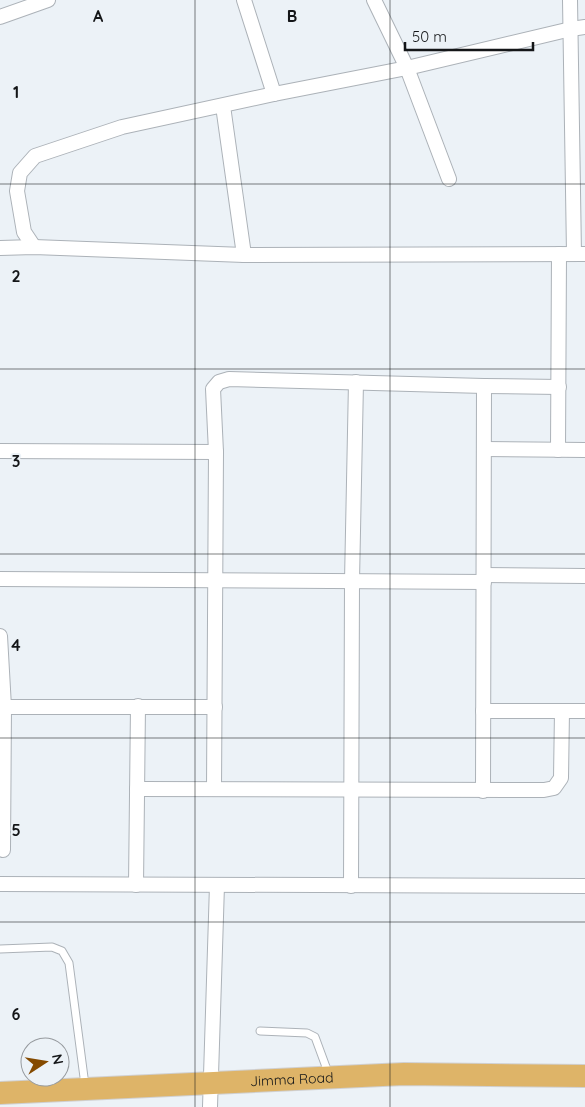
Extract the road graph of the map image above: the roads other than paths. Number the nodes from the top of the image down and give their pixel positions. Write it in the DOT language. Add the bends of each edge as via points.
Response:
graph roads {
  1 [pos="48,0"];
  2 [pos="244,0"];
  3 [pos="374,0"];
  4 [pos="570,0"];
  5 [pos="0,16"];
  6 [pos="578,28"];
  7 [pos="407,68"];
  8 [pos="274,94"];
  9 [pos="224,106"];
  10 [pos="449,179"];
  11 [pos="34,247"];
  12 [pos="0,248"];
  13 [pos="559,254"];
  14 [pos="579,254"];
  15 [pos="244,255"];
  16 [pos="356,382"];
  17 [pos="484,386"];
  18 [pos="559,387"];
  19 [pos="484,450"];
  20 [pos="558,450"];
  21 [pos="585,450"];
  22 [pos="0,451"];
  23 [pos="216,452"];
  24 [pos="585,576"];
  25 [pos="0,579"];
  26 [pos="484,579"];
  27 [pos="215,580"];
  28 [pos="352,582"];
  29 [pos="0,636"];
  30 [pos="138,706"];
  31 [pos="2,707"];
  32 [pos="215,707"];
  33 [pos="483,711"];
  34 [pos="562,711"];
  35 [pos="585,711"];
  36 [pos="137,789"];
  37 [pos="214,789"];
  38 [pos="352,790"];
  39 [pos="483,791"];
  40 [pos="2,850"];
  41 [pos="0,884"];
  42 [pos="136,884"];
  43 [pos="217,885"];
  44 [pos="351,886"];
  45 [pos="585,886"];
  46 [pos="0,949"];
  47 [pos="260,1031"];
  48 [pos="585,1076"];
  49 [pos="330,1078"];
  50 [pos="210,1083"];
  51 [pos="86,1089"];
  52 [pos="0,1094"];
  53 [pos="210,1107"];
  1 -- 5 [label="street"];
  2 -- 8 [label="street"];
  3 -- 7 [label="street"];
  4 -- 6 [label="street"];
  6 -- 7 [label="street"];
  6 -- 14 [label="street"];
  7 -- 8 [label="street"];
  7 -- 10 [label="street"];
  8 -- 9 [label="street"];
  9 -- 11 [label="street" via="122,127 35,156 20,174 16,191 24,232"];
  9 -- 15 [label="street"];
  11 -- 12 [label="street"];
  11 -- 15 [label="street"];
  13 -- 14 [label="street"];
  13 -- 15 [label="street"];
  13 -- 18 [label="street"];
  16 -- 17 [label="street"];
  16 -- 23 [label="street" via="229,379 219,382 213,389"];
  16 -- 28 [label="street"];
  17 -- 18 [label="street"];
  17 -- 19 [label="street"];
  18 -- 20 [label="street"];
  19 -- 20 [label="street"];
  19 -- 26 [label="street"];
  20 -- 21 [label="street"];
  22 -- 23 [label="street"];
  23 -- 27 [label="street"];
  24 -- 26 [label="street"];
  25 -- 27 [label="street"];
  26 -- 28 [label="street"];
  26 -- 33 [label="street"];
  27 -- 28 [label="street"];
  27 -- 32 [label="street"];
  28 -- 38 [label="street"];
  29 -- 31 [label="street"];
  30 -- 31 [label="street"];
  30 -- 32 [label="street"];
  30 -- 36 [label="street"];
  31 -- 40 [label="street"];
  32 -- 37 [label="street"];
  33 -- 34 [label="street"];
  33 -- 39 [label="street"];
  34 -- 35 [label="street"];
  34 -- 39 [label="street" via="561,778 554,788"];
  36 -- 37 [label="street"];
  36 -- 42 [label="street"];
  37 -- 38 [label="street"];
  38 -- 39 [label="street"];
  38 -- 44 [label="street"];
  41 -- 42 [label="street"];
  42 -- 43 [label="street"];
  43 -- 44 [label="street"];
  43 -- 50 [label="street"];
  44 -- 45 [label="street"];
  46 -- 51 [label="lane" via="52,947 62,951 68,963"];
  47 -- 49 [label="lane" via="307,1033 315,1037"];
  48 -- 49 [label="highway, Jimma Road" via="404,1074"];
  49 -- 50 [label="highway, Jimma Road"];
  50 -- 51 [label="highway, Jimma Road"];
  50 -- 53 [label="street"];
  51 -- 52 [label="highway, Jimma Road"];
}
